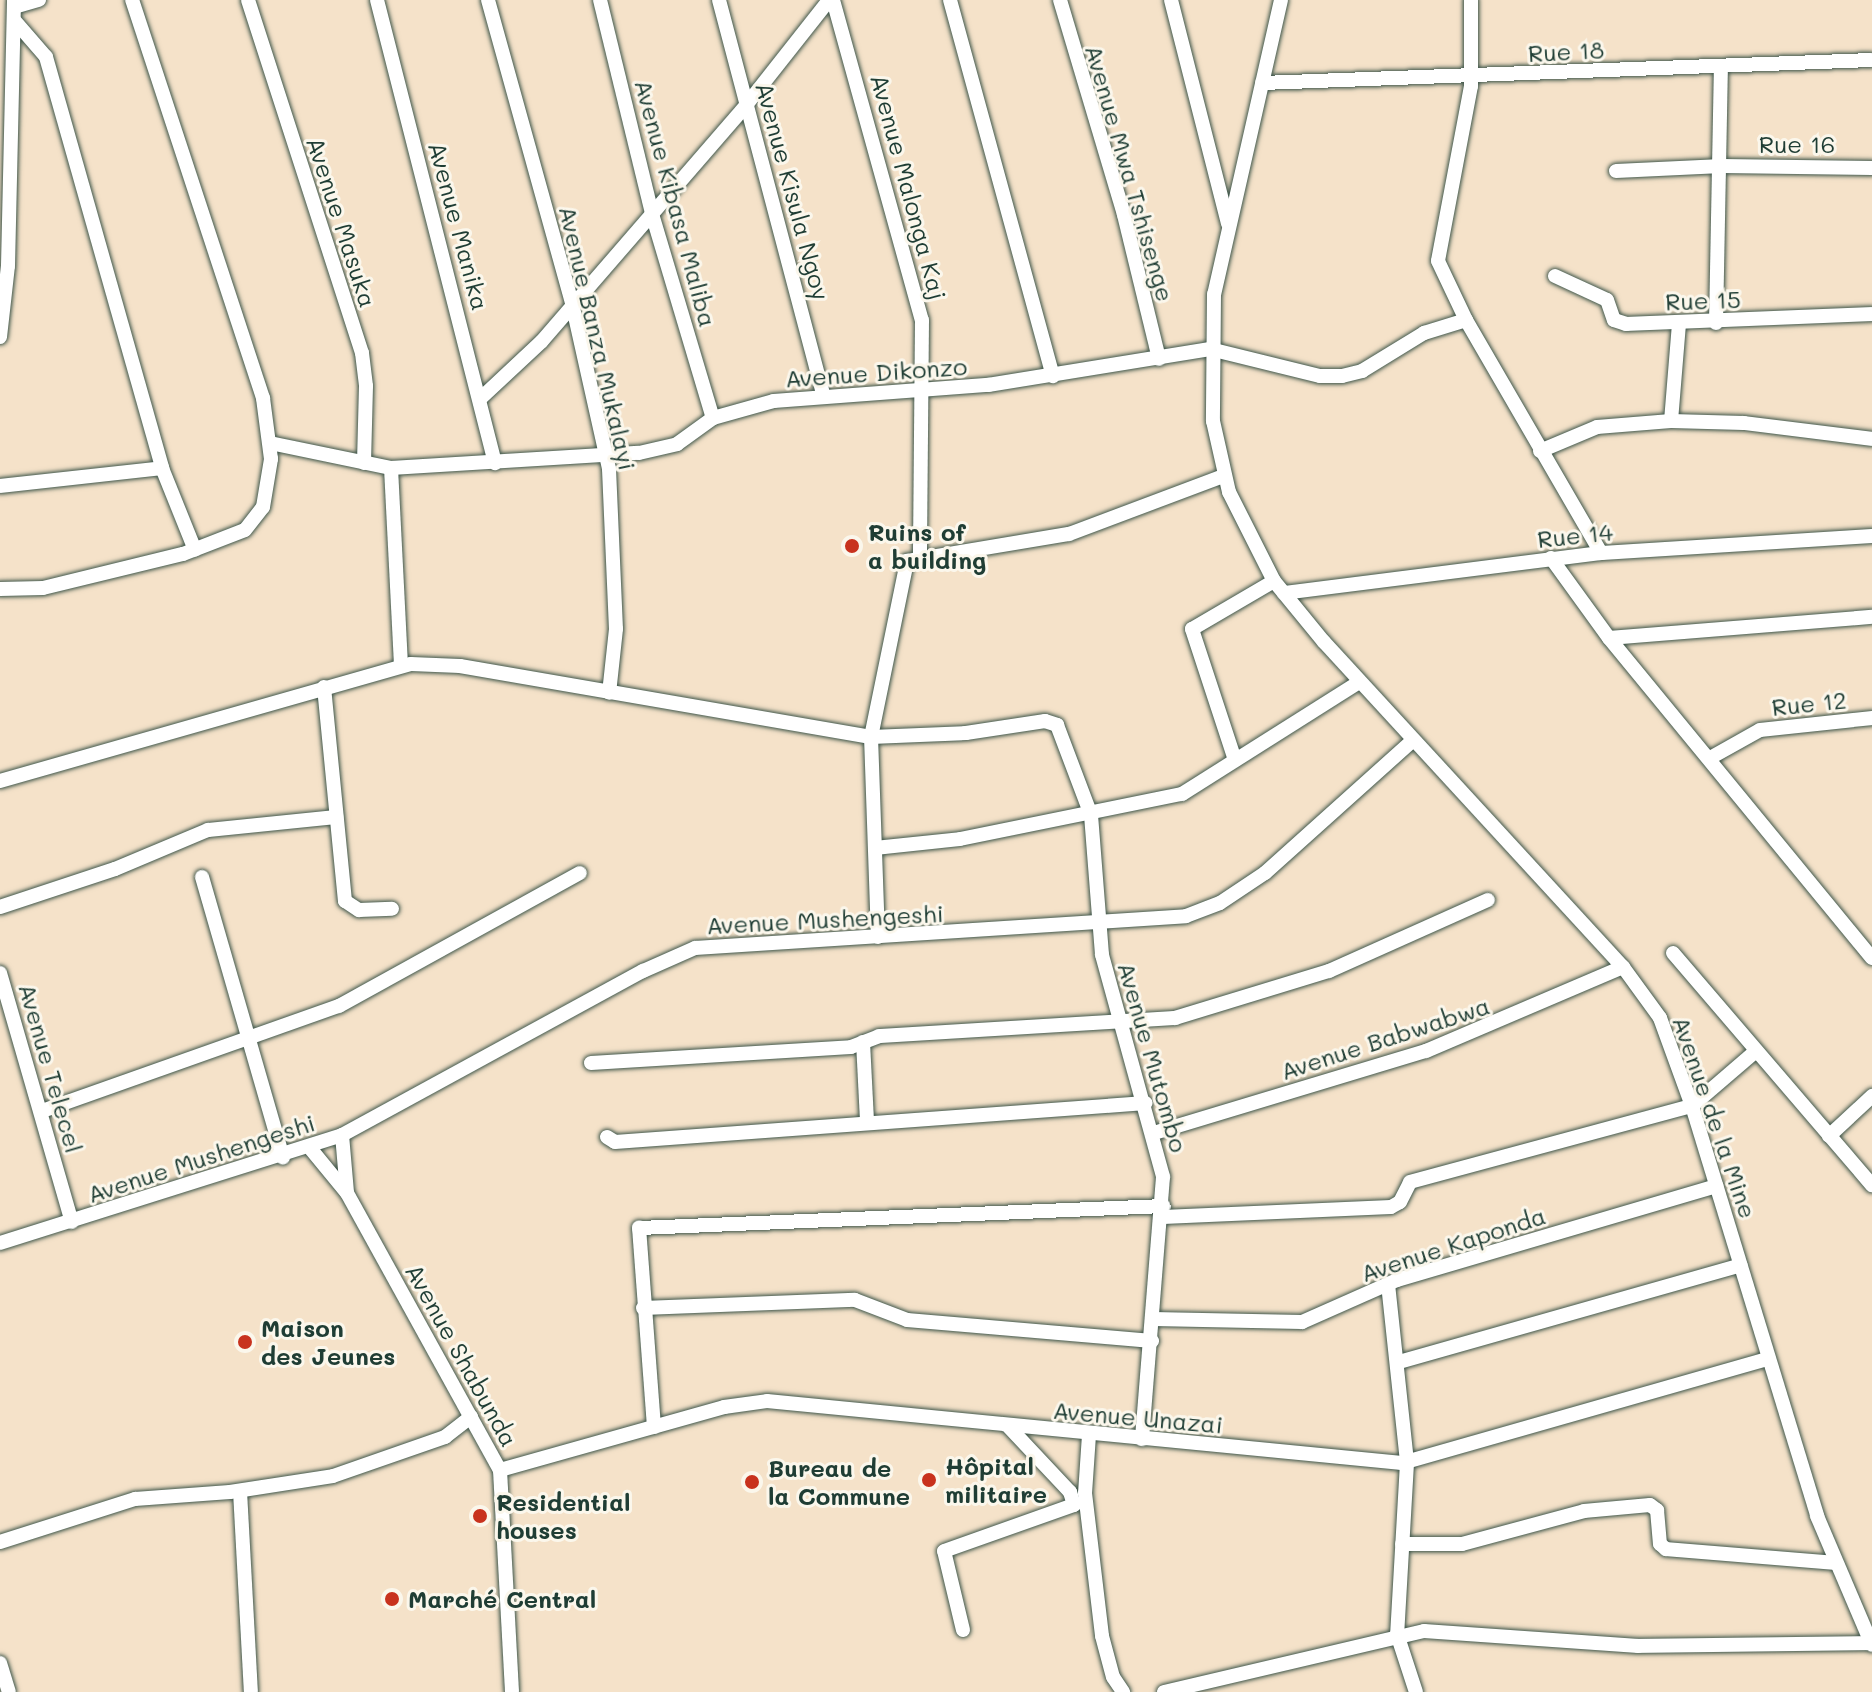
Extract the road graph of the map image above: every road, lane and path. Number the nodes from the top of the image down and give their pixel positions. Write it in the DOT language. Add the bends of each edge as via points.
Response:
graph roads {
  1 [pos="39,0"];
  2 [pos="132,0"];
  3 [pos="248,0"];
  4 [pos="377,0"];
  5 [pos="488,0"];
  6 [pos="600,0"];
  7 [pos="719,0"];
  8 [pos="831,0"];
  9 [pos="950,0"];
  10 [pos="1060,0"];
  11 [pos="1171,0"];
  12 [pos="1281,0"];
  13 [pos="1471,0"];
  14 [pos="14,9"];
  15 [pos="7,49"];
  16 [pos="1872,60"];
  17 [pos="1721,66"];
  18 [pos="1472,77"];
  19 [pos="1262,83"];
  20 [pos="747,104"];
  21 [pos="4,154"];
  22 [pos="1722,166"];
  23 [pos="1872,168"];
  24 [pos="1616,171"];
  25 [pos="652,214"];
  26 [pos="1229,226"];
  27 [pos="4,266"];
  28 [pos="1555,276"];
  29 [pos="572,303"];
  30 [pos="1872,314"];
  31 [pos="1466,320"];
  32 [pos="1716,323"];
  33 [pos="1679,324"];
  34 [pos="0,337"];
  35 [pos="1210,349"];
  36 [pos="1159,359"];
  37 [pos="1053,376"];
  38 [pos="919,389"];
  39 [pos="823,394"];
  40 [pos="481,398"];
  41 [pos="713,418"];
  42 [pos="1671,421"];
  43 [pos="1872,439"];
  44 [pos="270,443"];
  45 [pos="1540,451"];
  46 [pos="606,456"];
  47 [pos="364,463"];
  48 [pos="495,463"];
  49 [pos="162,468"];
  50 [pos="391,468"];
  51 [pos="1223,476"];
  52 [pos="0,486"];
  53 [pos="1872,536"];
  54 [pos="195,550"];
  55 [pos="1601,553"];
  56 [pos="920,556"];
  57 [pos="1551,558"];
  58 [pos="1279,587"];
  59 [pos="0,589"];
  60 [pos="1872,617"];
  61 [pos="1609,638"];
  62 [pos="401,665"];
  63 [pos="1359,682"];
  64 [pos="324,687"];
  65 [pos="609,693"];
  66 [pos="1872,718"];
  67 [pos="871,737"];
  68 [pos="1412,741"];
  69 [pos="1710,758"];
  70 [pos="1235,760"];
  71 [pos="0,781"];
  72 [pos="1091,815"];
  73 [pos="336,817"];
  74 [pos="875,848"];
  75 [pos="580,873"];
  76 [pos="202,877"];
  77 [pos="1488,900"];
  78 [pos="0,907"];
  79 [pos="392,909"];
  80 [pos="1101,925"];
  81 [pos="878,937"];
  82 [pos="1673,953"];
  83 [pos="1872,958"];
  84 [pos="1623,967"];
  85 [pos="0,973"];
  86 [pos="1117,1024"];
  87 [pos="247,1040"];
  88 [pos="863,1042"];
  89 [pos="1756,1051"];
  90 [pos="591,1063"];
  91 [pos="1872,1096"];
  92 [pos="1146,1103"];
  93 [pos="1692,1106"];
  94 [pos="42,1111"];
  95 [pos="867,1121"];
  96 [pos="1154,1133"];
  97 [pos="342,1135"];
  98 [pos="1829,1136"];
  99 [pos="607,1137"];
  100 [pos="310,1148"];
  101 [pos="283,1158"];
  102 [pos="1872,1185"];
  103 [pos="1716,1186"];
  104 [pos="347,1193"];
  105 [pos="1164,1211"];
  106 [pos="72,1222"];
  107 [pos="0,1243"];
  108 [pos="1741,1265"];
  109 [pos="1388,1284"];
  110 [pos="643,1308"];
  111 [pos="1153,1319"];
  112 [pos="1152,1341"];
  113 [pos="1768,1359"];
  114 [pos="1399,1362"];
  115 [pos="471,1417"];
  116 [pos="654,1427"];
  117 [pos="1009,1427"];
  118 [pos="1089,1435"];
  119 [pos="1142,1439"];
  120 [pos="1407,1463"];
  121 [pos="500,1470"];
  122 [pos="240,1491"];
  123 [pos="0,1542"];
  124 [pos="1402,1544"];
  125 [pos="1835,1563"];
  126 [pos="963,1630"];
  127 [pos="1397,1634"];
  128 [pos="1872,1644"];
  129 [pos="0,1663"];
  130 [pos="9,1692"];
  131 [pos="251,1692"];
  132 [pos="512,1692"];
  133 [pos="1123,1692"];
  134 [pos="1164,1692"];
  135 [pos="1416,1692"];
  1 -- 14 [label="street"];
  2 -- 44 [label="street" via="263,398"];
  3 -- 47 [label="street, Avenue Masuka" via="362,353"];
  4 -- 40 [label="street, Avenue Manika"];
  5 -- 29 [label="street, Avenue Banza Mukalayi"];
  6 -- 25 [label="street, Avenue Kibasa Maliba"];
  7 -- 20 [label="street, Avenue Kisula Ngoy"];
  8 -- 20 [label="street"];
  8 -- 38 [label="street, Avenue Malonga Kaj" via="919,306"];
  9 -- 37 [label="street"];
  10 -- 36 [label="street, Avenue Mwa Tshisenge" via="1124,215"];
  11 -- 26 [label="street"];
  12 -- 19 [label="street, Avenue de la Mine"];
  13 -- 18 [label="street"];
  14 -- 15 [label="street"];
  14 -- 49 [label="street" via="46,57"];
  15 -- 21 [label="street"];
  16 -- 17 [label="street, Rue 18"];
  17 -- 18 [label="street, Rue 18"];
  17 -- 22 [label="street"];
  18 -- 19 [label="street, Rue 18"];
  18 -- 31 [label="street" via="1437,252 1442,274"];
  19 -- 26 [label="street, Avenue de la Mine"];
  20 -- 25 [label="street"];
  20 -- 39 [label="street, Avenue Kisula Ngoy"];
  21 -- 27 [label="street"];
  22 -- 23 [label="street, Rue 16"];
  22 -- 24 [label="street, Rue 16"];
  22 -- 32 [label="street"];
  25 -- 29 [label="street"];
  25 -- 41 [label="street, Avenue Kibasa Maliba"];
  26 -- 35 [label="street, Avenue de la Mine" via="1217,275"];
  27 -- 34 [label="street"];
  28 -- 33 [label="street, Rue 15" via="1607,300 1618,322"];
  29 -- 40 [label="street" via="532,353"];
  29 -- 46 [label="street, Avenue Banza Mukalayi"];
  30 -- 32 [label="street, Rue 15"];
  31 -- 35 [label="street" via="1424,333 1362,371 1342,376 1320,376"];
  31 -- 45 [label="street"];
  32 -- 33 [label="street, Rue 15"];
  33 -- 42 [label="street"];
  35 -- 36 [label="street, Avenue Dikonzo"];
  35 -- 51 [label="street, Avenue de la Mine" via="1213,421"];
  36 -- 37 [label="street, Avenue Dikonzo"];
  37 -- 38 [label="street, Avenue Dikonzo"];
  38 -- 39 [label="street, Avenue Dikonzo"];
  38 -- 56 [label="street, Avenue Malonga Kaj"];
  39 -- 41 [label="street, Avenue Dikonzo"];
  40 -- 48 [label="street, Avenue Manika"];
  41 -- 46 [label="street, Avenue Dikonzo" via="669,448"];
  42 -- 43 [label="street" via="1744,423"];
  42 -- 45 [label="street" via="1597,427"];
  44 -- 47 [label="street, Avenue Dikonzo"];
  44 -- 54 [label="street" via="258,517 245,530"];
  45 -- 55 [label="street"];
  46 -- 48 [label="street, Avenue Dikonzo"];
  46 -- 65 [label="street, Avenue Banza Mukalayi" via="615,567 615,664"];
  47 -- 50 [label="street, Avenue Dikonzo"];
  48 -- 50 [label="street, Avenue Dikonzo"];
  49 -- 52 [label="street"];
  49 -- 54 [label="street"];
  50 -- 62 [label="street"];
  51 -- 56 [label="street" via="1069,534"];
  51 -- 58 [label="street, Avenue de la Mine"];
  53 -- 55 [label="street, Rue 14"];
  54 -- 59 [label="street" via="43,588"];
  55 -- 57 [label="street, Rue 14"];
  56 -- 67 [label="street" via="905,566"];
  57 -- 58 [label="street, Rue 14"];
  57 -- 61 [label="street"];
  58 -- 63 [label="street, Avenue de la Mine"];
  58 -- 70 [label="street" via="1192,629"];
  60 -- 61 [label="street"];
  61 -- 69 [label="street"];
  62 -- 64 [label="street"];
  62 -- 65 [label="street" via="460,666"];
  63 -- 68 [label="street, Avenue de la Mine"];
  63 -- 70 [label="street"];
  64 -- 71 [label="street"];
  64 -- 73 [label="street"];
  65 -- 67 [label="street"];
  66 -- 69 [label="street, Rue 12" via="1760,730"];
  67 -- 72 [label="street, Avenue Mutombo" via="1052,722 1061,730"];
  67 -- 74 [label="street"];
  68 -- 80 [label="street, Avenue Mushengeshi" via="1302,842 1220,903 1186,916"];
  68 -- 84 [label="street, Avenue de la Mine"];
  69 -- 83 [label="street"];
  70 -- 72 [label="street" via="1182,794"];
  72 -- 74 [label="street"];
  72 -- 80 [label="street, Avenue Mutombo"];
  73 -- 78 [label="street" via="208,830 115,869"];
  73 -- 79 [label="street" via="345,901 359,910"];
  74 -- 81 [label="street"];
  75 -- 87 [label="street" via="339,1006"];
  76 -- 87 [label="street"];
  77 -- 86 [label="street" via="1329,971 1175,1018"];
  80 -- 81 [label="street, Avenue Mushengeshi"];
  80 -- 86 [label="street, Avenue Mutombo"];
  81 -- 97 [label="street, Avenue Mushengeshi" via="695,948 643,971"];
  82 -- 89 [label="street"];
  84 -- 93 [label="street, Avenue de la Mine" via="1664,1028"];
  84 -- 96 [label="street, Avenue Babwabwa" via="1426,1051"];
  85 -- 94 [label="street, Avenue Telecel"];
  86 -- 88 [label="street" via="879,1036"];
  86 -- 92 [label="street, Avenue Mutombo"];
  87 -- 94 [label="street"];
  87 -- 101 [label="street"];
  88 -- 90 [label="street" via="778,1053"];
  88 -- 95 [label="street"];
  89 -- 93 [label="street"];
  89 -- 98 [label="street"];
  91 -- 98 [label="street"];
  92 -- 95 [label="street"];
  92 -- 96 [label="street, Avenue Mutombo"];
  93 -- 103 [label="street, Avenue de la Mine"];
  93 -- 105 [label="street" via="1410,1182 1400,1202 1391,1207"];
  94 -- 106 [label="street, Avenue Telecel"];
  95 -- 99 [label="street" via="615,1142"];
  96 -- 105 [label="street, Avenue Mutombo"];
  97 -- 100 [label="street, Avenue Mushengeshi"];
  97 -- 104 [label="street"];
  98 -- 102 [label="street"];
  100 -- 101 [label="street, Avenue Mushengeshi"];
  100 -- 104 [label="street"];
  101 -- 106 [label="street, Avenue Mushengeshi"];
  103 -- 108 [label="street, Avenue de la Mine"];
  103 -- 109 [label="street, Avenue Kaponda"];
  104 -- 115 [label="street, Avenue Shabunda"];
  105 -- 110 [label="street" via="639,1228"];
  105 -- 111 [label="street, Avenue Mutombo"];
  106 -- 107 [label="street, Avenue Mushengeshi"];
  108 -- 113 [label="street, Avenue de la Mine"];
  108 -- 114 [label="street"];
  109 -- 111 [label="street, Avenue Kaponda" via="1294,1324"];
  109 -- 114 [label="street"];
  110 -- 112 [label="street" via="855,1300 907,1320"];
  110 -- 116 [label="street"];
  111 -- 112 [label="street, Avenue Mutombo"];
  112 -- 119 [label="street, Avenue Mutombo"];
  113 -- 120 [label="street, Avenue Unazai"];
  113 -- 125 [label="street, Avenue de la Mine"];
  114 -- 120 [label="street"];
  115 -- 121 [label="street, Avenue Shabunda"];
  115 -- 122 [label="street" via="445,1437 368,1466"];
  116 -- 117 [label="street, Avenue Unazai" via="767,1401"];
  116 -- 121 [label="street, Avenue Unazai"];
  117 -- 118 [label="street, Avenue Unazai"];
  117 -- 126 [label="street" via="1074,1502 1065,1511 944,1551"];
  118 -- 119 [label="street, Avenue Unazai"];
  118 -- 133 [label="street" via="1085,1493 1102,1636 1113,1677"];
  119 -- 120 [label="street, Avenue Unazai"];
  120 -- 124 [label="street"];
  121 -- 132 [label="street, Avenue Shabunda"];
  122 -- 123 [label="street" via="135,1499"];
  122 -- 131 [label="street"];
  124 -- 125 [label="street" via="1462,1544 1584,1511 1647,1505 1657,1510 1660,1544 1666,1549"];
  124 -- 127 [label="street"];
  125 -- 128 [label="street, Avenue de la Mine"];
  127 -- 128 [label="street" via="1502,1634 1638,1646"];
  127 -- 134 [label="street"];
  127 -- 135 [label="street"];
  129 -- 130 [label="street"];
}
